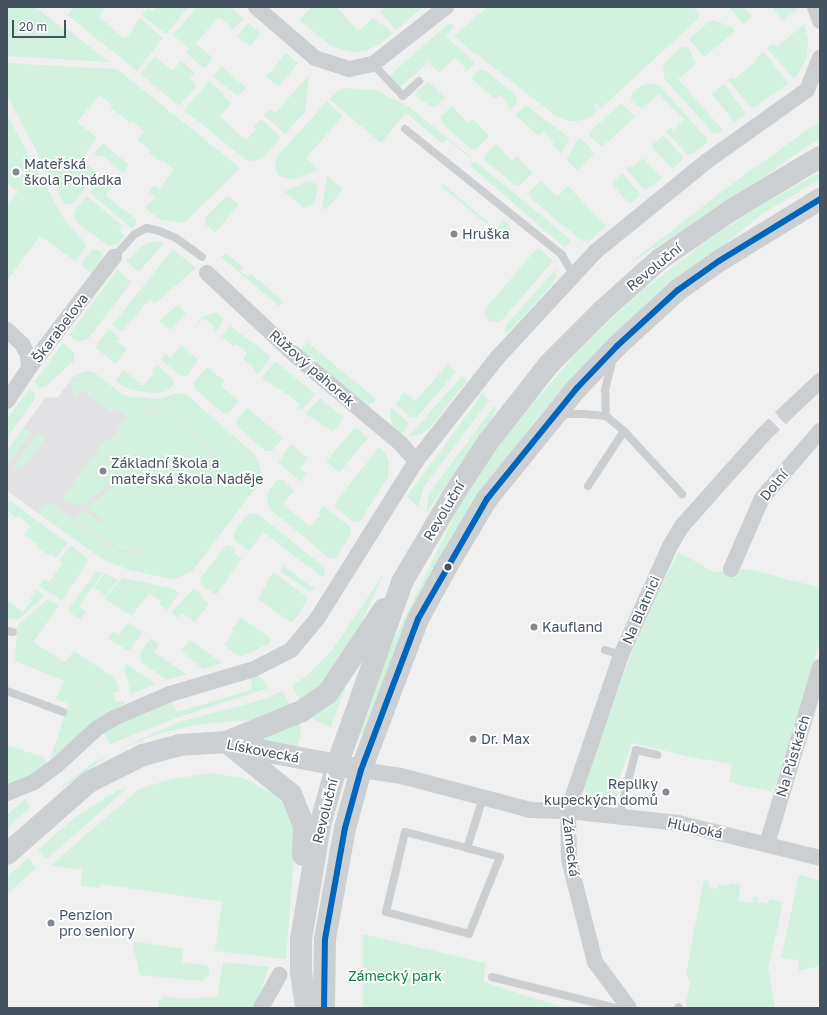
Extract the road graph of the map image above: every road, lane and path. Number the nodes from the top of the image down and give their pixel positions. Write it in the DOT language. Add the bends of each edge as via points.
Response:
graph roads {
  1 [pos="256,7"];
  2 [pos="446,7"];
  3 [pos="815,7"];
  4 [pos="820,21"];
  5 [pos="820,57"];
  6 [pos="373,64"];
  7 [pos="419,81"];
  8 [pos="405,129"];
  9 [pos="818,158"];
  10 [pos="820,199"];
  11 [pos="114,257"];
  12 [pos="202,257"];
  13 [pos="207,273"];
  14 [pos="573,275"];
  15 [pos="7,330"];
  16 [pos="617,346"];
  17 [pos="29,368"];
  18 [pos="820,381"];
  19 [pos="7,402"];
  20 [pos="791,408"];
  21 [pos="606,416"];
  22 [pos="549,421"];
  23 [pos="624,431"];
  24 [pos="820,431"];
  25 [pos="763,435"];
  26 [pos="416,461"];
  27 [pos="588,486"];
  28 [pos="682,494"];
  29 [pos="731,569"];
  30 [pos="402,582"];
  31 [pos="605,650"];
  32 [pos="621,655"];
  33 [pos="820,667"];
  34 [pos="7,691"];
  35 [pos="63,712"];
  36 [pos="226,742"];
  37 [pos="658,755"];
  38 [pos="337,765"];
  39 [pos="361,770"];
  40 [pos="7,793"];
  41 [pos="483,798"];
  42 [pos="568,811"];
  43 [pos="619,817"];
  44 [pos="767,844"];
  45 [pos="467,848"];
  46 [pos="7,854"];
  47 [pos="820,858"];
  48 [pos="301,939"];
  49 [pos="279,975"];
  50 [pos="492,976"];
  51 [pos="261,1008"];
  52 [pos="306,1008"];
  53 [pos="324,1008"];
  54 [pos="615,1008"];
  55 [pos="629,1008"];
  1 -- 6 [label="street" via="315,58 349,69"];
  2 -- 6 [label="street"];
  3 -- 4 [label="street"];
  5 -- 14 [label="street" via="807,90 707,161 595,252"];
  6 -- 7 [label="lane" via="404,96"];
  8 -- 14 [label="lane" via="562,255"];
  9 -- 30 [label="main road, Revoluční" via="733,209 660,259 602,310 550,363 488,442"];
  10 -- 16 [label="main road, Revoluční" via="719,261 678,290"];
  11 -- 12 [label="lane" via="135,234 147,228 176,238"];
  11 -- 17 [label="street, Škarabelova"];
  13 -- 26 [label="street, Růžový pahorek" via="296,356 401,444"];
  14 -- 26 [label="street" via="497,358"];
  15 -- 17 [label="street" via="22,344 28,355"];
  16 -- 21 [label="lane" via="605,390"];
  16 -- 22 [label="main road, Revoluční"];
  17 -- 19 [label="street, Škarabelova"];
  18 -- 20 [label="street"];
  21 -- 22 [label="lane" via="568,414"];
  21 -- 23 [label="lane"];
  22 -- 39 [label="main road, Revoluční" via="487,499 418,619"];
  23 -- 27 [label="lane"];
  23 -- 28 [label="lane"];
  24 -- 29 [label="street, Dolní" via="762,498"];
  25 -- 32 [label="street, Na Blatnici" via="682,526 661,565"];
  26 -- 40 [label="street" via="317,619 291,650 254,669 170,694 114,718 96,729 56,766 34,782"];
  30 -- 36 [label="main road" via="328,693 302,711"];
  30 -- 38 [label="main road, Revoluční"];
  31 -- 32 [label="lane"];
  32 -- 42 [label="street, Na Blatnici"];
  33 -- 44 [label="street, Na Půstkách"];
  34 -- 35 [label="lane"];
  36 -- 38 [label="main road, Lískovecká"];
  36 -- 46 [label="main road, Lískovecká" via="180,744 143,755 89,782"];
  36 -- 48 [label="main road" via="291,794 304,826"];
  37 -- 43 [label="lane" via="636,750"];
  38 -- 39 [label="main road, Lískovecká"];
  38 -- 48 [label="main road, Revoluční" via="320,825"];
  39 -- 41 [label="street, Zámecká" via="401,776"];
  39 -- 53 [label="main road, Revoluční" via="345,828 325,939"];
  41 -- 42 [label="street, Zámecká" via="530,810"];
  41 -- 45 [label="lane"];
  42 -- 43 [label="street, Hluboká"];
  42 -- 55 [label="street, Zámecká" via="569,860 595,962"];
  43 -- 44 [label="street, Hluboká" via="678,823"];
  44 -- 47 [label="street, Hluboká"];
  45 -- 45 [label="lane" via="500,857 469,934 386,912 405,832"];
  48 -- 52 [label="main road, Revoluční" via="301,971"];
  49 -- 51 [label="street"];
  50 -- 54 [label="lane"];
}
